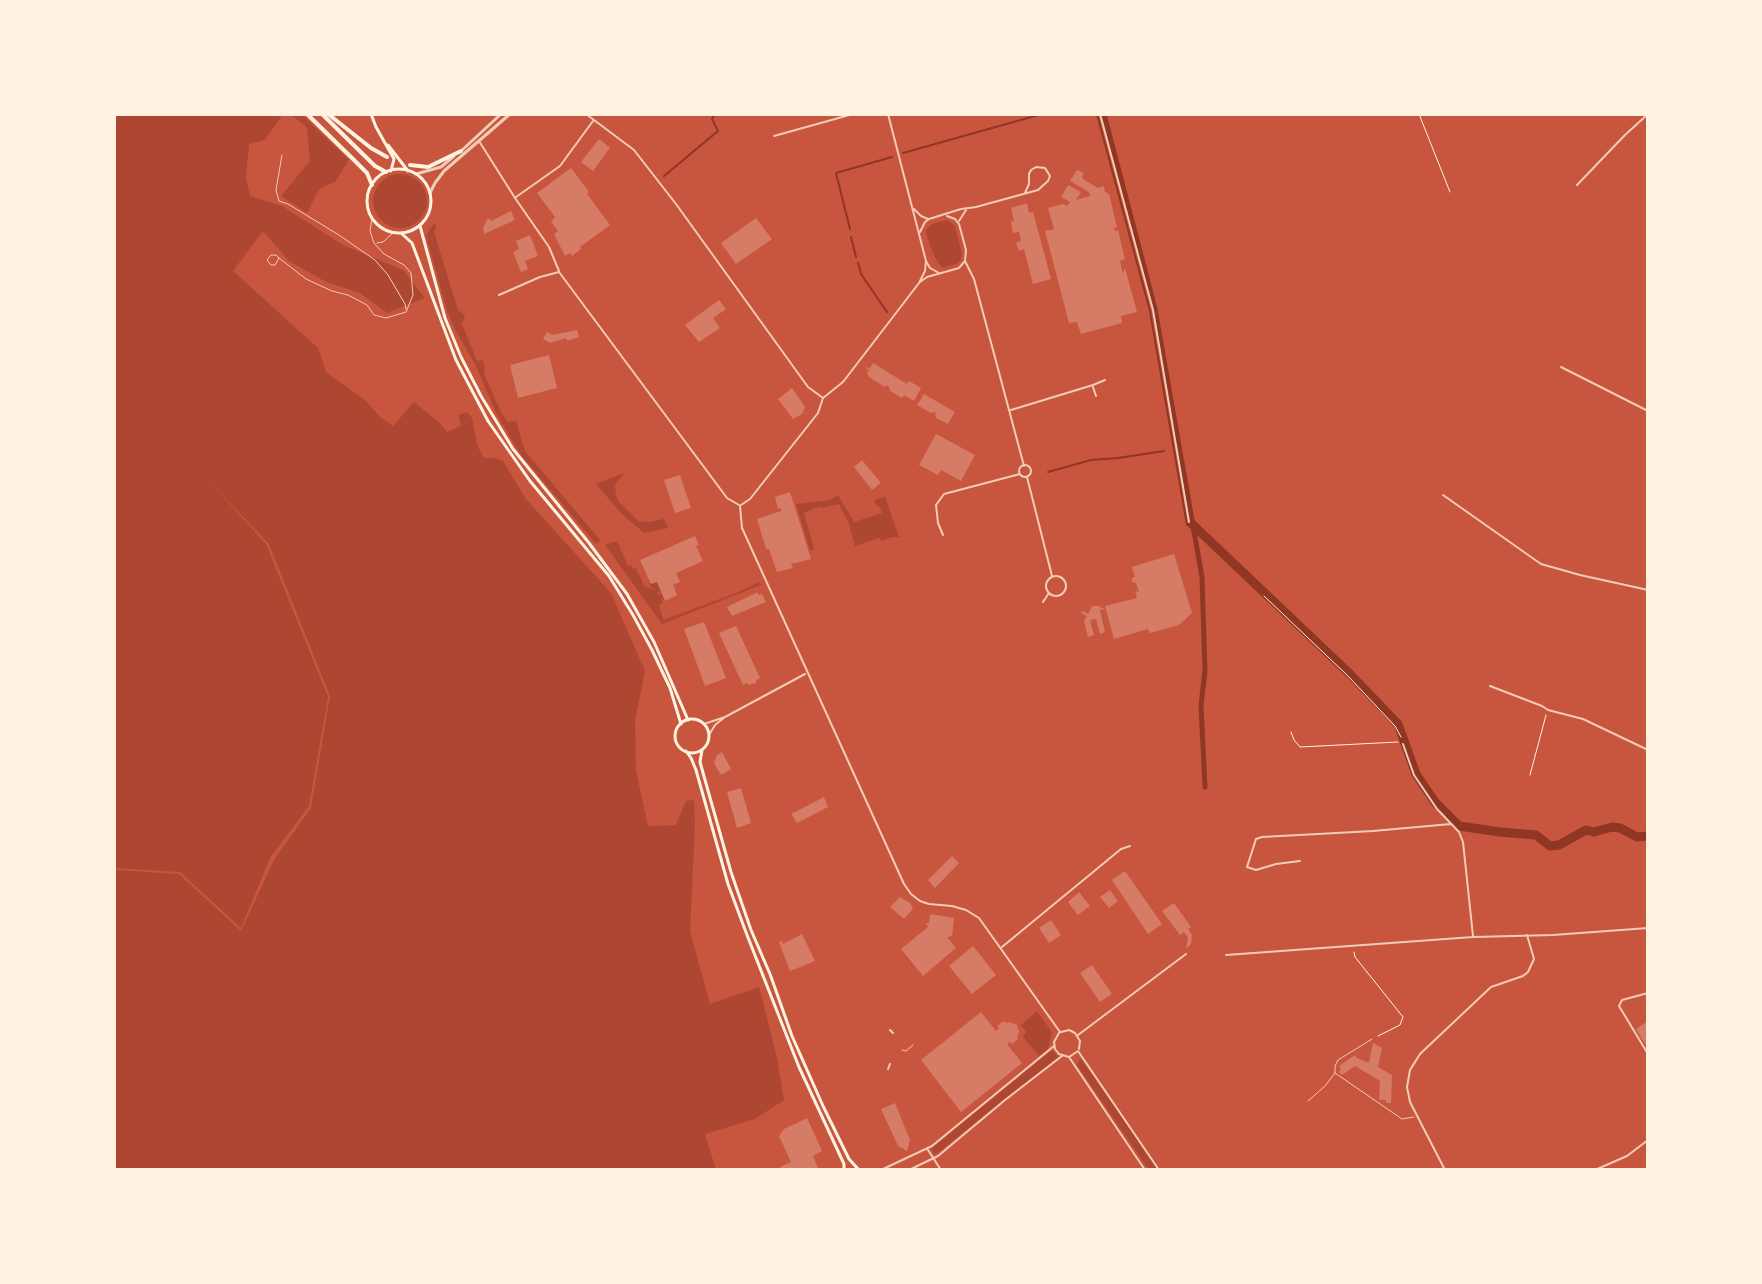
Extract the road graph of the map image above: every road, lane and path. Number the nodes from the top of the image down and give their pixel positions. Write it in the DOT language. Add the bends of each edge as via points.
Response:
graph roads {
  1 [pos="307,114"];
  2 [pos="325,114"];
  3 [pos="371,114"];
  4 [pos="501,114"];
  5 [pos="510,114"];
  6 [pos="586,114"];
  7 [pos="853,114"];
  8 [pos="888,114"];
  9 [pos="1100,114"];
  10 [pos="1419,114"];
  11 [pos="1648,114"];
  12 [pos="594,120"];
  13 [pos="376,127"];
  14 [pos="774,136"];
  15 [pos="479,140"];
  16 [pos="461,151"];
  17 [pos="282,155"];
  18 [pos="387,157"];
  19 [pos="409,168"];
  20 [pos="388,172"];
  21 [pos="416,174"];
  22 [pos="372,185"];
  23 [pos="1577,185"];
  24 [pos="1450,192"];
  25 [pos="430,193"];
  26 [pos="1025,193"];
  27 [pos="515,198"];
  28 [pos="913,207"];
  29 [pos="967,209"];
  30 [pos="944,215"];
  31 [pos="372,218"];
  32 [pos="929,219"];
  33 [pos="959,224"];
  34 [pos="420,226"];
  35 [pos="920,232"];
  36 [pos="393,233"];
  37 [pos="401,233"];
  38 [pos="374,243"];
  39 [pos="279,258"];
  40 [pos="926,261"];
  41 [pos="965,261"];
  42 [pos="959,268"];
  43 [pos="559,272"];
  44 [pos="939,273"];
  45 [pos="970,274"];
  46 [pos="919,283"];
  47 [pos="499,295"];
  48 [pos="406,312"];
  49 [pos="1561,367"];
  50 [pos="1105,380"];
  51 [pos="1093,385"];
  52 [pos="1096,396"];
  53 [pos="823,398"];
  54 [pos="1010,410"];
  55 [pos="1648,411"];
  56 [pos="1024,466"];
  57 [pos="1020,474"];
  58 [pos="1027,477"];
  59 [pos="1443,495"];
  60 [pos="740,506"];
  61 [pos="1189,522"];
  62 [pos="943,535"];
  63 [pos="1052,576"];
  64 [pos="1648,590"];
  65 [pos="1049,593"];
  66 [pos="1264,596"];
  67 [pos="1043,602"];
  68 [pos="807,673"];
  69 [pos="1490,686"];
  70 [pos="1548,710"];
  71 [pos="725,717"];
  72 [pos="688,720"];
  73 [pos="681,724"];
  74 [pos="704,724"];
  75 [pos="1291,732"];
  76 [pos="709,735"];
  77 [pos="1403,744"];
  78 [pos="702,750"];
  79 [pos="1648,750"];
  80 [pos="686,751"];
  81 [pos="1530,775"];
  82 [pos="1451,824"];
  83 [pos="1130,846"];
  84 [pos="1300,861"];
  85 [pos="1648,928"];
  86 [pos="1527,935"];
  87 [pos="1473,937"];
  88 [pos="1352,946"];
  89 [pos="1001,948"];
  90 [pos="1186,954"];
  91 [pos="1226,955"];
  92 [pos="1648,993"];
  93 [pos="1060,1032"];
  94 [pos="1078,1035"];
  95 [pos="1372,1039"];
  96 [pos="913,1045"];
  97 [pos="1054,1046"];
  98 [pos="902,1050"];
  99 [pos="1078,1051"];
  100 [pos="1648,1054"];
  101 [pos="1062,1056"];
  102 [pos="1069,1057"];
  103 [pos="890,1064"];
  104 [pos="888,1069"];
  105 [pos="1335,1073"];
  106 [pos="1308,1101"];
  107 [pos="1417,1116"];
  108 [pos="1648,1140"];
  109 [pos="927,1149"];
  110 [pos="933,1159"];
  111 [pos="844,1170"];
  112 [pos="859,1170"];
  113 [pos="881,1170"];
  114 [pos="909,1170"];
  115 [pos="941,1170"];
  116 [pos="1145,1170"];
  117 [pos="1159,1170"];
  118 [pos="1445,1170"];
  119 [pos="1595,1170"];
  1 -- 22 [label="highway" via="361,166"];
  2 -- 18 [label="highway"];
  2 -- 20 [label="highway" via="375,166"];
  3 -- 13 [label="main road"];
  4 -- 16 [label="street"];
  5 -- 15 [label="street"];
  6 -- 12 [label="street"];
  7 -- 14 [label="street"];
  8 -- 28 [label="street"];
  9 -- 61 [label="street" via="1153,310"];
  10 -- 24 [label="path"];
  11 -- 23 [label="street"];
  12 -- 27 [label="street" via="560,166"];
  12 -- 53 [label="street" via="634,150 808,387"];
  13 -- 19 [label="main road"];
  13 -- 20 [label="main road" via="394,159"];
  15 -- 25 [label="street" via="444,171"];
  15 -- 27 [label="street"];
  16 -- 19 [label="highway" via="428,167"];
  16 -- 21 [label="street" via="441,167"];
  17 -- 48 [label="lane" via="279,201 375,260"];
  19 -- 20 [label="main road"];
  19 -- 21 [label="main road"];
  20 -- 22 [label="main road"];
  21 -- 25 [label="main road"];
  22 -- 31 [label="main road" via="367,201"];
  25 -- 34 [label="main road" via="430,209"];
  26 -- 26 [label="street" via="1045,186 1050,176 1045,168 1031,170"];
  26 -- 29 [label="street"];
  27 -- 43 [label="street" via="549,247"];
  28 -- 32 [label="street"];
  28 -- 35 [label="street"];
  29 -- 30 [label="street"];
  29 -- 33 [label="street"];
  30 -- 32 [label="street"];
  30 -- 33 [label="street"];
  31 -- 36 [label="main road"];
  31 -- 38 [label="lane"];
  32 -- 35 [label="street"];
  33 -- 41 [label="street"];
  34 -- 37 [label="main road"];
  34 -- 72 [label="main road" via="445,318 481,396 513,449 627,594"];
  35 -- 40 [label="street"];
  36 -- 37 [label="main road"];
  36 -- 38 [label="lane"];
  37 -- 73 [label="main road" via="412,243 450,348 488,421 609,576 652,650"];
  38 -- 48 [label="lane" via="411,273 413,295"];
  39 -- 48 [label="lane" via="306,279 367,305 374,315 386,318"];
  40 -- 44 [label="street"];
  40 -- 46 [label="street"];
  41 -- 42 [label="street"];
  41 -- 45 [label="street"];
  42 -- 44 [label="street"];
  42 -- 45 [label="street"];
  43 -- 47 [label="street"];
  43 -- 60 [label="street" via="727,498"];
  44 -- 46 [label="street"];
  45 -- 54 [label="street"];
  46 -- 53 [label="street" via="839,387"];
  49 -- 55 [label="street"];
  50 -- 51 [label="street"];
  51 -- 52 [label="street"];
  51 -- 54 [label="street"];
  53 -- 60 [label="street" via="818,413"];
  54 -- 56 [label="street"];
  56 -- 57 [label="street"];
  56 -- 58 [label="street" via="1031,470"];
  57 -- 58 [label="street"];
  57 -- 62 [label="street" via="944,494 936,505"];
  58 -- 63 [label="street"];
  59 -- 64 [label="street" via="1541,564"];
  60 -- 68 [label="street" via="742,528"];
  63 -- 65 [label="street" via="1046,583"];
  63 -- 65 [label="street" via="1063,578 1066,588 1058,596"];
  65 -- 67 [label="street"];
  66 -- 77 [label="path" via="1395,726"];
  68 -- 71 [label="street"];
  68 -- 89 [label="street" via="904,884 915,898 979,918"];
  69 -- 70 [label="street"];
  70 -- 79 [label="street" via="1583,719"];
  70 -- 81 [label="path"];
  71 -- 74 [label="street"];
  71 -- 76 [label="street"];
  72 -- 73 [label="main road"];
  72 -- 74 [label="main road"];
  73 -- 80 [label="main road" via="676,740"];
  74 -- 76 [label="main road"];
  75 -- 77 [label="path" via="1300,747"];
  76 -- 78 [label="main road"];
  77 -- 82 [label="street" via="1414,775"];
  78 -- 80 [label="main road"];
  78 -- 112 [label="main road" via="700,762 731,872 795,1043"];
  80 -- 111 [label="main road" via="728,884"];
  82 -- 84 [label="street" via="1262,837 1256,839 1247,867"];
  82 -- 87 [label="street" via="1463,842"];
  83 -- 89 [label="street"];
  85 -- 86 [label="street"];
  86 -- 87 [label="street"];
  86 -- 107 [label="street" via="1534,959 1528,972 1491,987 1411,1066 1408,1094"];
  87 -- 88 [label="street"];
  88 -- 91 [label="street"];
  88 -- 95 [label="path" via="1403,1017 1400,1025"];
  89 -- 93 [label="street"];
  90 -- 94 [label="street"];
  92 -- 100 [label="street" via="1622,1000 1619,1006"];
  93 -- 94 [label="street"];
  93 -- 97 [label="street"];
  94 -- 99 [label="street"];
  95 -- 105 [label="lane" via="1338,1060"];
  96 -- 98 [label="lane"];
  97 -- 101 [label="street"];
  97 -- 109 [label="street"];
  99 -- 102 [label="street"];
  99 -- 117 [label="street"];
  101 -- 102 [label="street"];
  101 -- 110 [label="street"];
  102 -- 116 [label="street"];
  103 -- 104 [label="street"];
  105 -- 106 [label="lane"];
  105 -- 107 [label="lane" via="1402,1119"];
  107 -- 118 [label="street"];
  108 -- 119 [label="street"];
  109 -- 110 [label="street"];
  109 -- 113 [label="street"];
  110 -- 114 [label="street"];
  110 -- 115 [label="street"];
}
